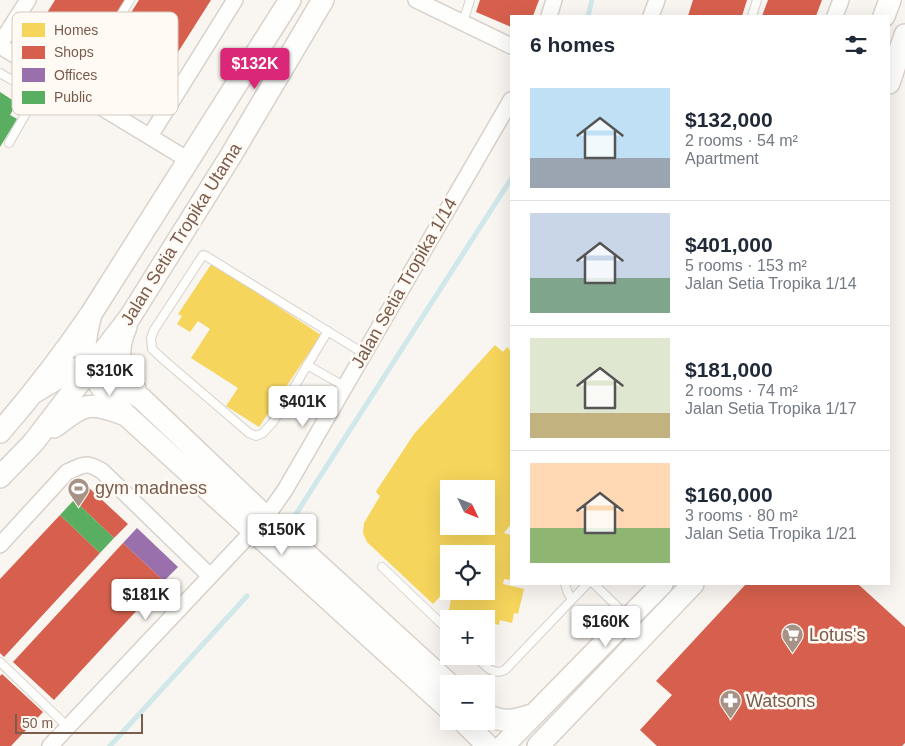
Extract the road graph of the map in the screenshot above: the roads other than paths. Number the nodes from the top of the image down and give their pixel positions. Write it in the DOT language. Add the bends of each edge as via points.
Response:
graph roads {
  1 [pos="28,0"];
  2 [pos="130,0"];
  3 [pos="235,0"];
  4 [pos="290,0"];
  5 [pos="323,0"];
  6 [pos="416,0"];
  7 [pos="470,0"];
  8 [pos="554,0"];
  9 [pos="657,0"];
  10 [pos="757,0"];
  11 [pos="841,0"];
  12 [pos="890,0"];
  13 [pos="21,12"];
  14 [pos="123,12"];
  15 [pos="549,15"];
  16 [pos="651,15"];
  17 [pos="752,15"];
  18 [pos="835,15"];
  19 [pos="884,15"];
  20 [pos="463,22"];
  21 [pos="12,26"];
  22 [pos="905,35"];
  23 [pos="0,45"];
  24 [pos="510,46"];
  25 [pos="12,52"];
  26 [pos="0,73"];
  27 [pos="12,80"];
  28 [pos="890,80"];
  29 [pos="178,91"];
  30 [pos="510,102"];
  31 [pos="25,115"];
  32 [pos="115,115"];
  33 [pos="163,115"];
  34 [pos="150,136"];
  35 [pos="10,143"];
  36 [pos="190,160"];
  37 [pos="91,314"];
  38 [pos="130,317"];
  39 [pos="328,331"];
  40 [pos="363,353"];
  41 [pos="307,365"];
  42 [pos="90,368"];
  43 [pos="344,386"];
  44 [pos="33,393"];
  45 [pos="142,399"];
  46 [pos="126,415"];
  47 [pos="0,432"];
  48 [pos="33,443"];
  49 [pos="0,477"];
  50 [pos="259,524"];
  51 [pos="0,546"];
  52 [pos="382,567"];
  53 [pos="209,575"];
  54 [pos="565,585"];
  55 [pos="586,585"];
  56 [pos="595,585"];
  57 [pos="661,585"];
  58 [pos="692,585"];
  59 [pos="572,600"];
  60 [pos="629,618"];
  61 [pos="440,622"];
  62 [pos="0,662"];
  63 [pos="485,665"];
  64 [pos="440,676"];
  65 [pos="440,700"];
  66 [pos="532,715"];
  67 [pos="495,721"];
  68 [pos="68,727"];
  69 [pos="475,730"];
  70 [pos="481,730"];
  71 [pos="489,730"];
  72 [pos="543,743"];
  73 [pos="508,744"];
  74 [pos="50,746"];
  75 [pos="473,746"];
  76 [pos="488,746"];
  1 -- 13 [label="street"];
  2 -- 14 [label="lane"];
  3 -- 29 [label="street"];
  4 -- 36 [label="street, Jalan Setia Tropika Utama"];
  5 -- 38 [label="street, Jalan Setia Tropika Utama"];
  6 -- 20 [label="street"];
  7 -- 20 [label="lane"];
  8 -- 15 [label="street"];
  9 -- 16 [label="street"];
  10 -- 17 [label="lane"];
  11 -- 18 [label="street"];
  12 -- 19 [label="street"];
  20 -- 24 [label="street"];
  21 -- 23 [label="street"];
  22 -- 28 [label="street"];
  23 -- 25 [label="street"];
  26 -- 27 [label="lane"];
  30 -- 40 [label="street, Jalan Setia Tropika 1/14"];
  31 -- 35 [label="lane"];
  32 -- 34 [label="street"];
  33 -- 34 [label="street"];
  34 -- 36 [label="street"];
  36 -- 37 [label="street, Jalan Setia Tropika Utama"];
  37 -- 42 [label="street" via="85,352"];
  37 -- 44 [label="street, Jalan Setia Tropika Utama"];
  38 -- 42 [label="street, Jalan Setia Tropika Utama"];
  38 -- 45 [label="street" via="119,345 120,360 125,376"];
  39 -- 40 [label="lane"];
  39 -- 41 [label="lane"];
  39 -- 41 [label="lane" via="202,255 151,338 152,349 256,436 269,429"];
  40 -- 43 [label="street, Jalan Setia Tropika 1/14"];
  41 -- 43 [label="lane"];
  42 -- 44 [label="street" via="72,369"];
  42 -- 45 [label="street" via="106,373"];
  42 -- 46 [label="street" via="101,388"];
  42 -- 48 [label="street, Jalan Setia Tropika Utama"];
  43 -- 50 [label="street, Jalan Setia Tropika 1/14" via="285,490"];
  44 -- 47 [label="street, Jalan Setia Tropika Utama"];
  45 -- 50 [label="street"];
  46 -- 48 [label="street" via="101,406 87,406"];
  46 -- 50 [label="street"];
  48 -- 49 [label="street, Jalan Setia Tropika Utama"];
  50 -- 53 [label="street, Jalan Setia Tropika 1/14"];
  50 -- 64 [label="street"];
  50 -- 65 [label="street"];
  51 -- 53 [label="street" via="67,472 91,464"];
  52 -- 61 [label="lane"];
  53 -- 68 [label="street, Jalan Setia Tropika 1/14"];
  54 -- 59 [label="lane"];
  55 -- 59 [label="lane"];
  56 -- 60 [label="lane"];
  57 -- 60 [label="street"];
  58 -- 72 [label="street"];
  59 -- 63 [label="lane" via="505,670 499,673 491,671"];
  60 -- 66 [label="street"];
  62 -- 68 [label="lane"];
  66 -- 67 [label="street" via="514,721"];
  66 -- 73 [label="street"];
  68 -- 74 [label="street, Jalan Setia Tropika 1/14"];
  69 -- 75 [label="street"];
  70 -- 76 [label="street"];
  71 -- 73 [label="street"];
}
